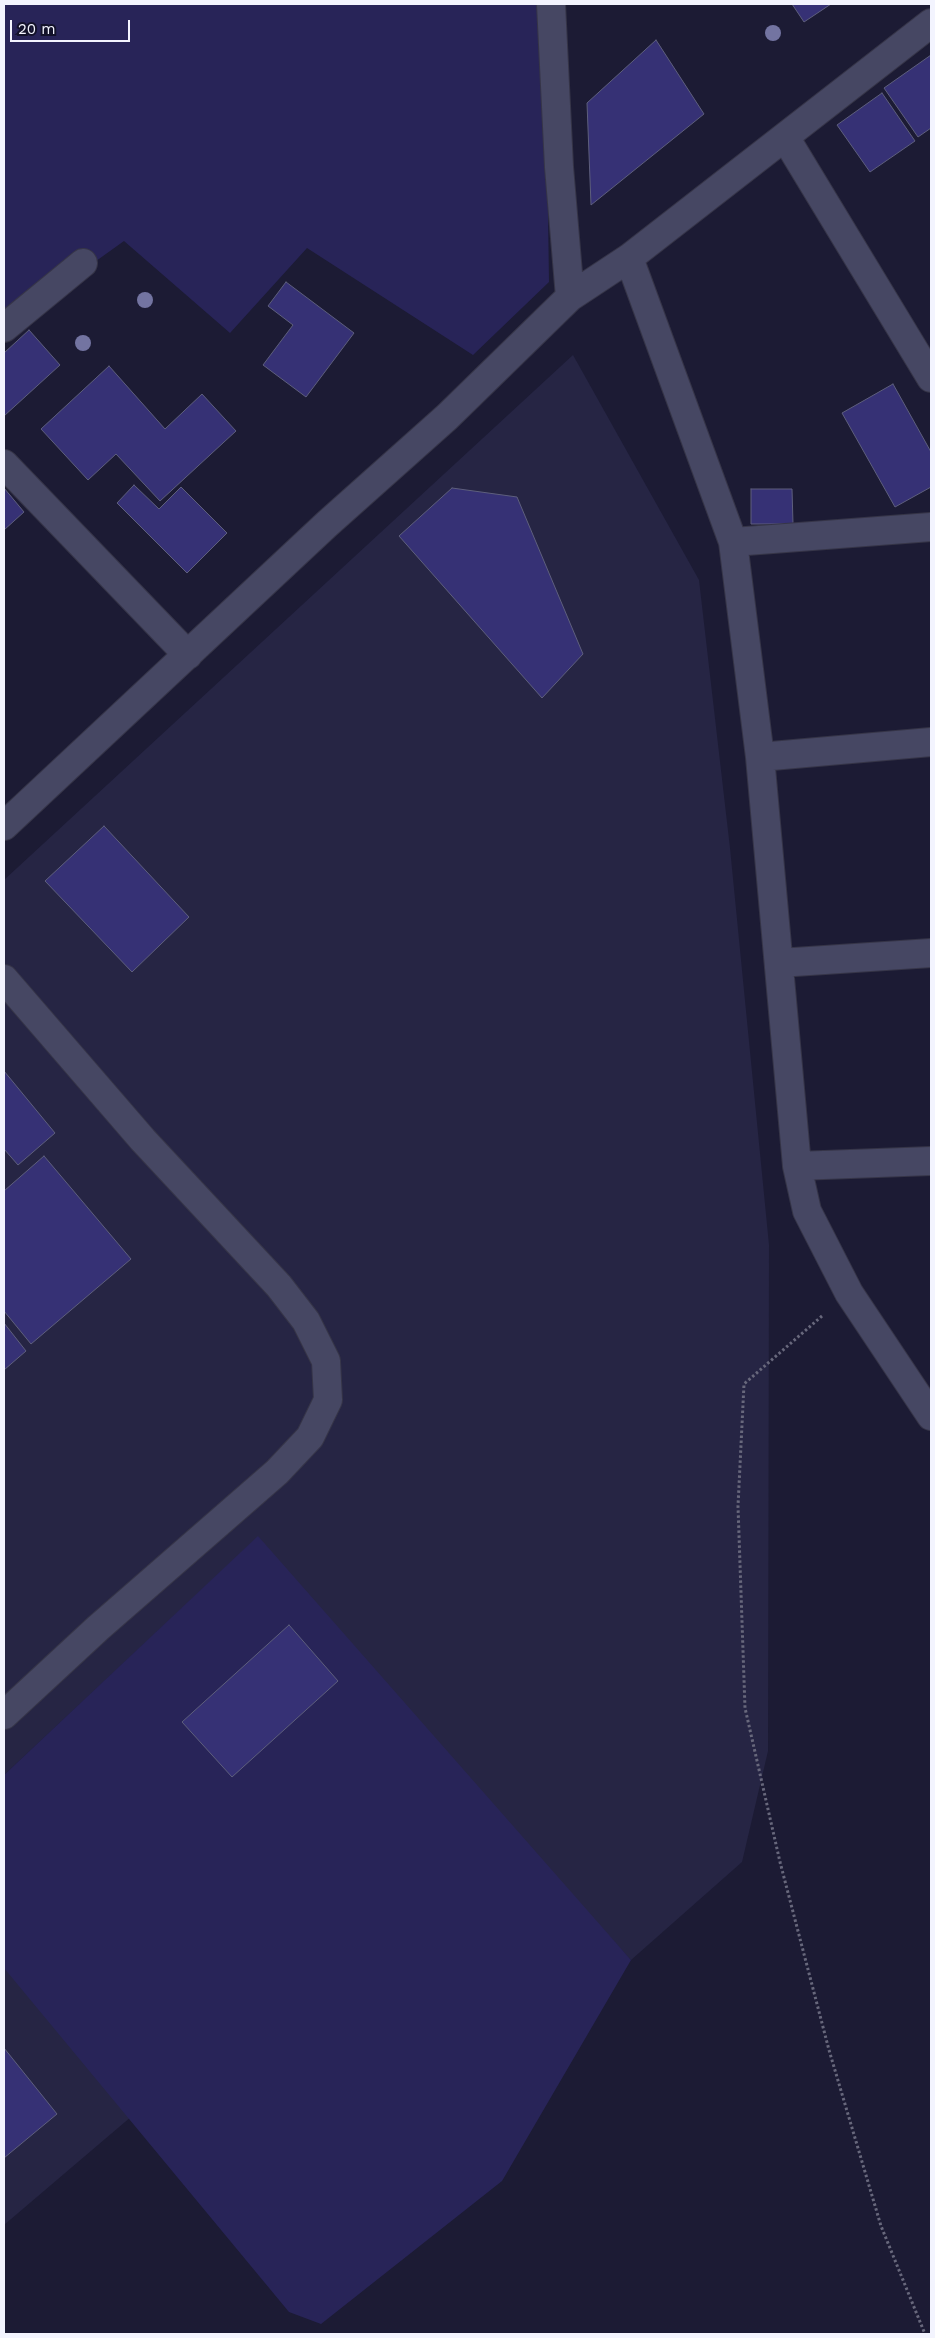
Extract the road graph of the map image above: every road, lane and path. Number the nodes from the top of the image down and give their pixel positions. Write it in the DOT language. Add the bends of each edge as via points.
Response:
graph roads {
  1 [pos="551,4"];
  2 [pos="931,23"];
  3 [pos="785,137"];
  4 [pos="628,258"];
  5 [pos="83,263"];
  6 [pos="570,296"];
  7 [pos="4,328"];
  8 [pos="931,378"];
  9 [pos="4,464"];
  10 [pos="931,527"];
  11 [pos="734,542"];
  12 [pos="188,656"];
  13 [pos="931,742"];
  14 [pos="760,757"];
  15 [pos="4,826"];
  16 [pos="931,953"];
  17 [pos="779,963"];
  18 [pos="4,979"];
  19 [pos="931,1161"];
  20 [pos="797,1166"];
  21 [pos="849,1293"];
  22 [pos="931,1416"];
  23 [pos="4,1715"];
  24 [pos="925,2334"];
  1 -- 6 [label="street" via="558,167"];
  2 -- 3 [label="street"];
  3 -- 4 [label="street"];
  3 -- 8 [label="street"];
  4 -- 6 [label="street"];
  4 -- 11 [label="street"];
  5 -- 7 [label="street"];
  6 -- 12 [label="street" via="447,417 327,524"];
  9 -- 12 [label="street"];
  10 -- 11 [label="street"];
  11 -- 14 [label="street"];
  12 -- 15 [label="street"];
  13 -- 14 [label="street"];
  14 -- 17 [label="street"];
  16 -- 17 [label="street"];
  17 -- 20 [label="street"];
  18 -- 23 [label="street" via="306,1321 326,1361 328,1400 310,1437 277,1472"];
  19 -- 20 [label="street"];
  20 -- 21 [label="street" via="807,1210"];
  21 -- 22 [label="street"];
  21 -- 24 [label="path" via="744,1384 738,1506 745,1708 780,1862 829,2050 881,2226"];
}
